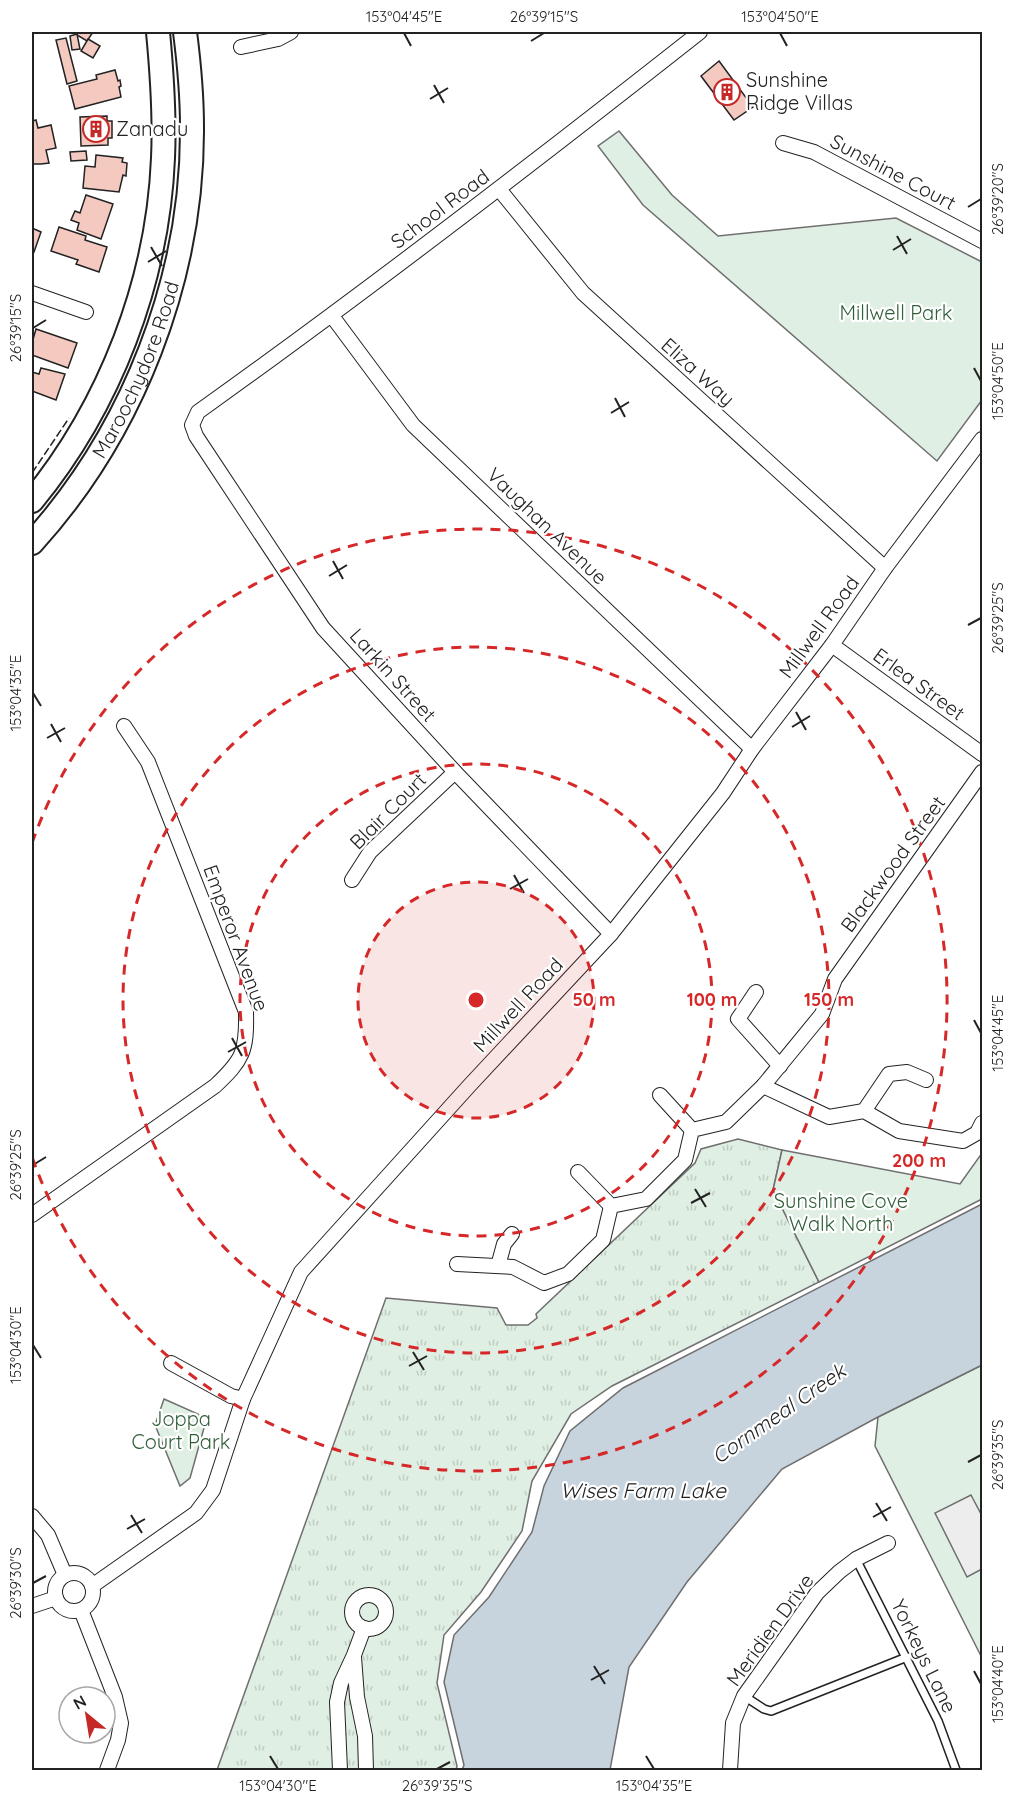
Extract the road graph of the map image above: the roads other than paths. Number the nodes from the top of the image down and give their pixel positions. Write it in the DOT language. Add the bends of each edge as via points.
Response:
graph roads {
  1 [pos="158,32"];
  2 [pos="185,32"];
  3 [pos="291,32"];
  4 [pos="700,32"];
  5 [pos="241,47"];
  6 [pos="783,143"];
  7 [pos="499,189"];
  8 [pos="982,241"];
  9 [pos="32,293"];
  10 [pos="86,312"];
  11 [pos="332,316"];
  12 [pos="198,412"];
  13 [pos="982,438"];
  14 [pos="32,501"];
  15 [pos="32,543"];
  16 [pos="885,568"];
  17 [pos="832,645"];
  18 [pos="124,726"];
  19 [pos="752,749"];
  20 [pos="982,754"];
  21 [pos="455,772"];
  22 [pos="982,772"];
  23 [pos="352,880"];
  24 [pos="611,933"];
  25 [pos="756,992"];
  26 [pos="780,1066"];
  27 [pos="926,1080"];
  28 [pos="763,1086"];
  29 [pos="660,1095"];
  30 [pos="864,1111"];
  31 [pos="982,1123"];
  32 [pos="692,1130"];
  33 [pos="578,1172"];
  34 [pos="611,1206"];
  35 [pos="32,1215"];
  36 [pos="512,1233"];
  37 [pos="457,1264"];
  38 [pos="498,1266"];
  39 [pos="171,1363"];
  40 [pos="243,1399"];
  41 [pos="32,1516"];
  42 [pos="888,1543"];
  43 [pos="856,1559"];
  44 [pos="65,1575"];
  45 [pos="92,1586"];
  46 [pos="56,1598"];
  47 [pos="32,1606"];
  48 [pos="81,1610"];
  49 [pos="364,1629"];
  50 [pos="354,1655"];
  51 [pos="907,1657"];
  52 [pos="744,1696"];
  53 [pos="107,1770"];
  54 [pos="339,1770"];
  55 [pos="366,1770"];
  56 [pos="730,1770"];
  57 [pos="956,1770"];
  1 -- 14 [label="main road, Maroochydore Road" via="163,160 151,251 108,380 66,454"];
  2 -- 15 [label="main road, Maroochydore Road" via="191,84 191,168 181,246 168,297 144,365 116,423 92,465"];
  3 -- 5 [label="street"];
  4 -- 7 [label="street, School Road"];
  6 -- 8 [label="street, Sunshine Court" via="814,152"];
  7 -- 11 [label="street, School Road"];
  7 -- 16 [label="street, Eliza Way" via="583,293"];
  9 -- 10 [label="street"];
  11 -- 12 [label="street, School Road"];
  11 -- 19 [label="street, Vaughan Avenue" via="413,424"];
  12 -- 21 [label="street, Larkin Street" via="192,425 196,436 323,628"];
  13 -- 16 [label="street, Millwell Road"];
  16 -- 17 [label="street, Millwell Road"];
  17 -- 19 [label="street, Millwell Road"];
  17 -- 20 [label="street, Erlea Street"];
  18 -- 35 [label="street, Emperor Avenue" via="153,772 246,1012 247,1037 232,1070 215,1086"];
  19 -- 24 [label="street, Millwell Road" via="723,793"];
  21 -- 23 [label="street, Blair Court" via="370,852"];
  21 -- 24 [label="street, Larkin Street"];
  22 -- 26 [label="street, Blackwood Street" via="835,979 822,1014"];
  24 -- 40 [label="street, Millwell Road" via="301,1272"];
  25 -- 26 [label="street" via="738,1019"];
  26 -- 28 [label="street, Blackwood Street"];
  27 -- 30 [label="street" via="907,1072 889,1074"];
  28 -- 30 [label="street" via="830,1117"];
  28 -- 32 [label="street, Blackwood Street" via="726,1122"];
  29 -- 32 [label="street"];
  30 -- 31 [label="street" via="899,1131 963,1141 977,1133"];
  32 -- 34 [label="street" via="685,1160 646,1199"];
  33 -- 34 [label="street"];
  34 -- 38 [label="street" via="603,1240 568,1274 544,1283 513,1267"];
  36 -- 38 [label="street" via="504,1244"];
  37 -- 38 [label="street"];
  39 -- 40 [label="street"];
  40 -- 45 [label="street, Millwell Road" via="213,1490 196,1514"];
  41 -- 44 [label="street" via="48,1535"];
  42 -- 43 [label="street, Meridien Drive"];
  43 -- 51 [label="lane, Yorkeys Lane"];
  43 -- 52 [label="street, Meridien Drive" via="817,1593"];
  44 -- 45 [label="street" via="81,1574"];
  44 -- 46 [label="street" via="57,1585"];
  45 -- 48 [label="street" via="92,1600"];
  46 -- 47 [label="street"];
  46 -- 48 [label="street" via="65,1609"];
  48 -- 53 [label="street" via="115,1697 121,1723"];
  49 -- 50 [label="street"];
  50 -- 54 [label="street" via="337,1702"];
  50 -- 55 [label="street"];
  51 -- 52 [label="lane" via="771,1711"];
  51 -- 57 [label="lane, Yorkeys Lane"];
  52 -- 56 [label="street, Meridien Drive" via="733,1723"];
}
